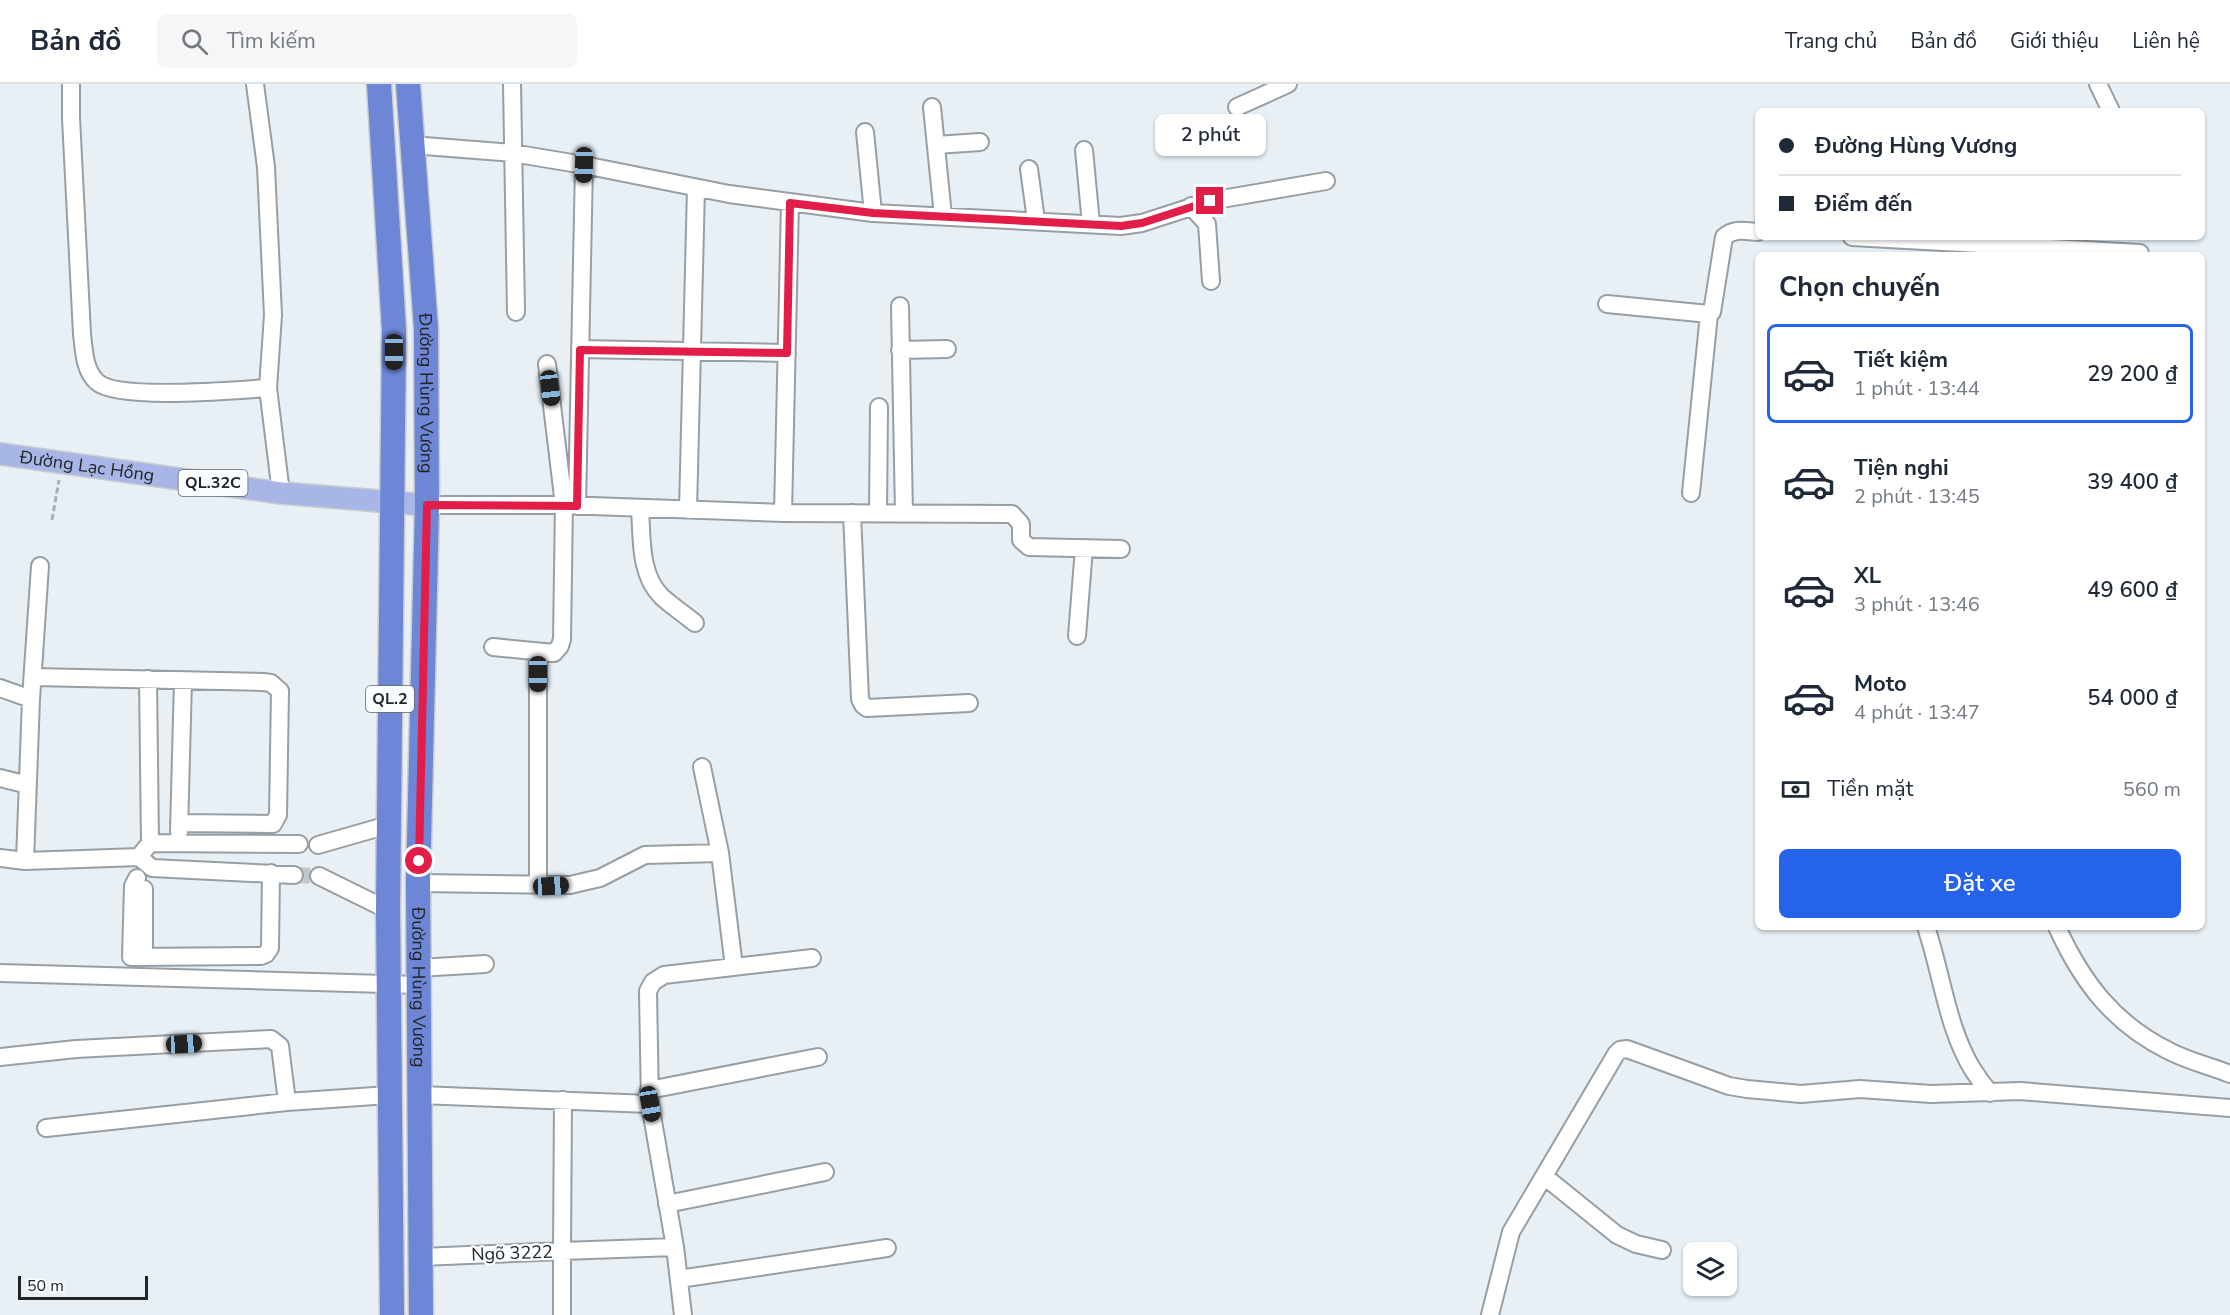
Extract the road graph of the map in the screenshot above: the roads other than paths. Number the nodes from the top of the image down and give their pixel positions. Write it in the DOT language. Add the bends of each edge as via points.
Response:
graph roads {
  1 [pos="71,84"];
  2 [pos="255,84"];
  3 [pos="379,84"];
  4 [pos="408,84"];
  5 [pos="512,84"];
  6 [pos="1288,84"];
  7 [pos="2098,84"];
  8 [pos="932,107"];
  9 [pos="1238,107"];
  10 [pos="2110,108"];
  11 [pos="865,132"];
  12 [pos="980,142"];
  13 [pos="412,145"];
  14 [pos="936,145"];
  15 [pos="1084,150"];
  16 [pos="512,153"];
  17 [pos="584,165"];
  18 [pos="1029,169"];
  19 [pos="1326,181"];
  20 [pos="696,188"];
  21 [pos="790,203"];
  22 [pos="1191,206"];
  23 [pos="873,213"];
  24 [pos="943,216"];
  25 [pos="1036,220"];
  26 [pos="1091,224"];
  27 [pos="1755,232"];
  28 [pos="1931,240"];
  29 [pos="2140,248"];
  30 [pos="1211,281"];
  31 [pos="1606,304"];
  32 [pos="900,306"];
  33 [pos="516,312"];
  34 [pos="1709,314"];
  35 [pos="947,349"];
  36 [pos="580,350"];
  37 [pos="900,350"];
  38 [pos="691,351"];
  39 [pos="787,353"];
  40 [pos="547,364"];
  41 [pos="268,388"];
  42 [pos="879,407"];
  43 [pos="0,454"];
  44 [pos="281,492"];
  45 [pos="1690,494"];
  46 [pos="393,502"];
  47 [pos="427,505"];
  48 [pos="570,506"];
  49 [pos="640,508"];
  50 [pos="688,510"];
  51 [pos="783,513"];
  52 [pos="852,513"];
  53 [pos="878,513"];
  54 [pos="904,513"];
  55 [pos="1084,548"];
  56 [pos="1121,549"];
  57 [pos="40,566"];
  58 [pos="695,623"];
  59 [pos="1077,636"];
  60 [pos="493,646"];
  61 [pos="538,653"];
  62 [pos="33,677"];
  63 [pos="148,680"];
  64 [pos="183,680"];
  65 [pos="0,688"];
  66 [pos="31,699"];
  67 [pos="969,703"];
  68 [pos="702,767"];
  69 [pos="0,778"];
  70 [pos="28,785"];
  71 [pos="179,823"];
  72 [pos="388,825"];
  73 [pos="150,843"];
  74 [pos="179,843"];
  75 [pos="201,844"];
  76 [pos="299,844"];
  77 [pos="318,845"];
  78 [pos="720,853"];
  79 [pos="136,857"];
  80 [pos="0,858"];
  81 [pos="25,861"];
  82 [pos="200,870"];
  83 [pos="271,873"];
  84 [pos="294,875"];
  85 [pos="319,876"];
  86 [pos="418,883"];
  87 [pos="538,885"];
  88 [pos="387,910"];
  89 [pos="1927,930"];
  90 [pos="2058,930"];
  91 [pos="812,958"];
  92 [pos="485,964"];
  93 [pos="734,967"];
  94 [pos="0,973"];
  95 [pos="419,976"];
  96 [pos="389,984"];
  97 [pos="0,1057"];
  98 [pos="818,1057"];
  99 [pos="2230,1074"];
  100 [pos="1990,1093"];
  101 [pos="390,1095"];
  102 [pos="419,1095"];
  103 [pos="650,1097"];
  104 [pos="563,1100"];
  105 [pos="287,1102"];
  106 [pos="2230,1108"];
  107 [pos="46,1128"];
  108 [pos="825,1172"];
  109 [pos="1544,1176"];
  110 [pos="667,1204"];
  111 [pos="675,1247"];
  112 [pos="887,1248"];
  113 [pos="1662,1250"];
  114 [pos="562,1251"];
  115 [pos="421,1257"];
  116 [pos="679,1279"];
  117 [pos="392,1315"];
  118 [pos="421,1315"];
  119 [pos="562,1315"];
  120 [pos="683,1315"];
  121 [pos="1490,1315"];
  1 -- 41 [label="street" via="82,334 90,373 110,388 156,393"];
  2 -- 41 [label="street" via="266,167 273,304"];
  3 -- 46 [label="highway, Đường Hùng Vương / QL.2" via="394,330"];
  4 -- 13 [label="highway, Đường Hùng Vương / QL.2"];
  5 -- 16 [label="street"];
  6 -- 9 [label="street"];
  7 -- 10 [label="street"];
  8 -- 14 [label="street"];
  11 -- 23 [label="street"];
  12 -- 14 [label="street"];
  13 -- 16 [label="street"];
  13 -- 47 [label="highway, Đường Hùng Vương / QL.2" via="426,328"];
  14 -- 24 [label="street"];
  15 -- 26 [label="street"];
  16 -- 17 [label="street"];
  16 -- 33 [label="street"];
  17 -- 20 [label="street"];
  17 -- 36 [label="street"];
  18 -- 25 [label="street"];
  19 -- 22 [label="street"];
  20 -- 21 [label="street"];
  20 -- 38 [label="street"];
  21 -- 23 [label="street"];
  21 -- 39 [label="street"];
  22 -- 26 [label="street" via="1142,223"];
  22 -- 30 [label="street" via="1209,232"];
  23 -- 24 [label="street"];
  24 -- 25 [label="street"];
  25 -- 26 [label="street"];
  27 -- 34 [label="street" via="1736,230 1724,237"];
  28 -- 29 [label="street"];
  31 -- 34 [label="street"];
  32 -- 37 [label="street"];
  34 -- 45 [label="street"];
  35 -- 37 [label="street"];
  36 -- 38 [label="street"];
  36 -- 48 [label="street"];
  37 -- 54 [label="street"];
  38 -- 39 [label="street"];
  38 -- 50 [label="street"];
  39 -- 51 [label="street"];
  40 -- 48 [label="street"];
  41 -- 44 [label="street"];
  42 -- 53 [label="street"];
  43 -- 44 [label="main road, Đường Lạc Hồng / QL.32C"];
  44 -- 46 [label="main road, Đường Lạc Hồng / QL.32C"];
  46 -- 47 [label="main road, Đường Lạc Hồng / QL.32C"];
  46 -- 72 [label="highway, Đường Hùng Vương / QL.2"];
  47 -- 48 [label="street"];
  47 -- 86 [label="highway, Đường Hùng Vương / QL.2"];
  48 -- 49 [label="street"];
  48 -- 61 [label="street" via="562,639 554,653"];
  49 -- 50 [label="street"];
  49 -- 58 [label="street" via="643,558 651,579 661,596"];
  50 -- 51 [label="street"];
  51 -- 52 [label="street"];
  52 -- 53 [label="street"];
  52 -- 67 [label="street" via="863,705 867,708"];
  53 -- 54 [label="street"];
  54 -- 55 [label="street" via="1012,514 1021,524 1021,540 1029,547"];
  55 -- 56 [label="street"];
  55 -- 59 [label="street"];
  57 -- 62 [label="street"];
  60 -- 61 [label="street"];
  61 -- 87 [label="street"];
  62 -- 63 [label="street"];
  62 -- 66 [label="street"];
  63 -- 64 [label="street"];
  63 -- 73 [label="street"];
  64 -- 71 [label="street"];
  64 -- 71 [label="street" via="271,683 280,691 278,815 273,824"];
  65 -- 66 [label="street"];
  66 -- 70 [label="street"];
  68 -- 78 [label="street"];
  69 -- 70 [label="street"];
  70 -- 81 [label="street"];
  71 -- 74 [label="street"];
  72 -- 77 [label="street"];
  72 -- 88 [label="highway, Đường Hùng Vương / QL.2"];
  73 -- 74 [label="street"];
  73 -- 79 [label="street"];
  74 -- 75 [label="street"];
  75 -- 76 [label="street"];
  75 -- 82 [label="street"];
  78 -- 87 [label="street" via="645,855 590,881"];
  78 -- 93 [label="street"];
  79 -- 81 [label="street"];
  79 -- 82 [label="street" via="152,868"];
  79 -- 83 [label="street" via="137,878 144,886 138,957 266,954 270,948"];
  80 -- 81 [label="street"];
  82 -- 83 [label="street"];
  83 -- 84 [label="street"];
  85 -- 88 [label="street"];
  86 -- 87 [label="street"];
  86 -- 95 [label="highway, Đường Hùng Vương / QL.2"];
  88 -- 96 [label="highway, Đường Hùng Vương / QL.2"];
  89 -- 100 [label="street" via="1960,1042"];
  90 -- 99 [label="street" via="2072,960 2120,1020 2171,1052"];
  91 -- 93 [label="street"];
  92 -- 95 [label="street"];
  93 -- 103 [label="street" via="663,975 653,982 648,991"];
  94 -- 96 [label="street"];
  95 -- 96 [label="street"];
  95 -- 102 [label="highway, Đường Hùng Vương / QL.2"];
  96 -- 101 [label="highway, Đường Hùng Vương / QL.2"];
  97 -- 105 [label="street" via="270,1039 280,1046"];
  98 -- 103 [label="street"];
  100 -- 106 [label="street" via="2020,1091"];
  100 -- 109 [label="street" via="1860,1089 1801,1094 1747,1089 1627,1049 1620,1050"];
  101 -- 105 [label="street"];
  101 -- 117 [label="highway, Đường Hùng Vương / QL.2"];
  102 -- 104 [label="street"];
  102 -- 115 [label="highway, Đường Hùng Vương / QL.2"];
  103 -- 104 [label="street"];
  103 -- 110 [label="street"];
  104 -- 114 [label="street, Ngõ 3222"];
  105 -- 107 [label="street"];
  108 -- 110 [label="street"];
  109 -- 113 [label="street" via="1617,1235"];
  109 -- 121 [label="street" via="1511,1232"];
  110 -- 111 [label="street"];
  111 -- 114 [label="street"];
  111 -- 116 [label="street"];
  112 -- 116 [label="street"];
  114 -- 115 [label="street, Ngõ 3222"];
  114 -- 119 [label="street"];
  115 -- 118 [label="highway, Đường Hùng Vương / QL.2"];
  116 -- 120 [label="street"];
}
